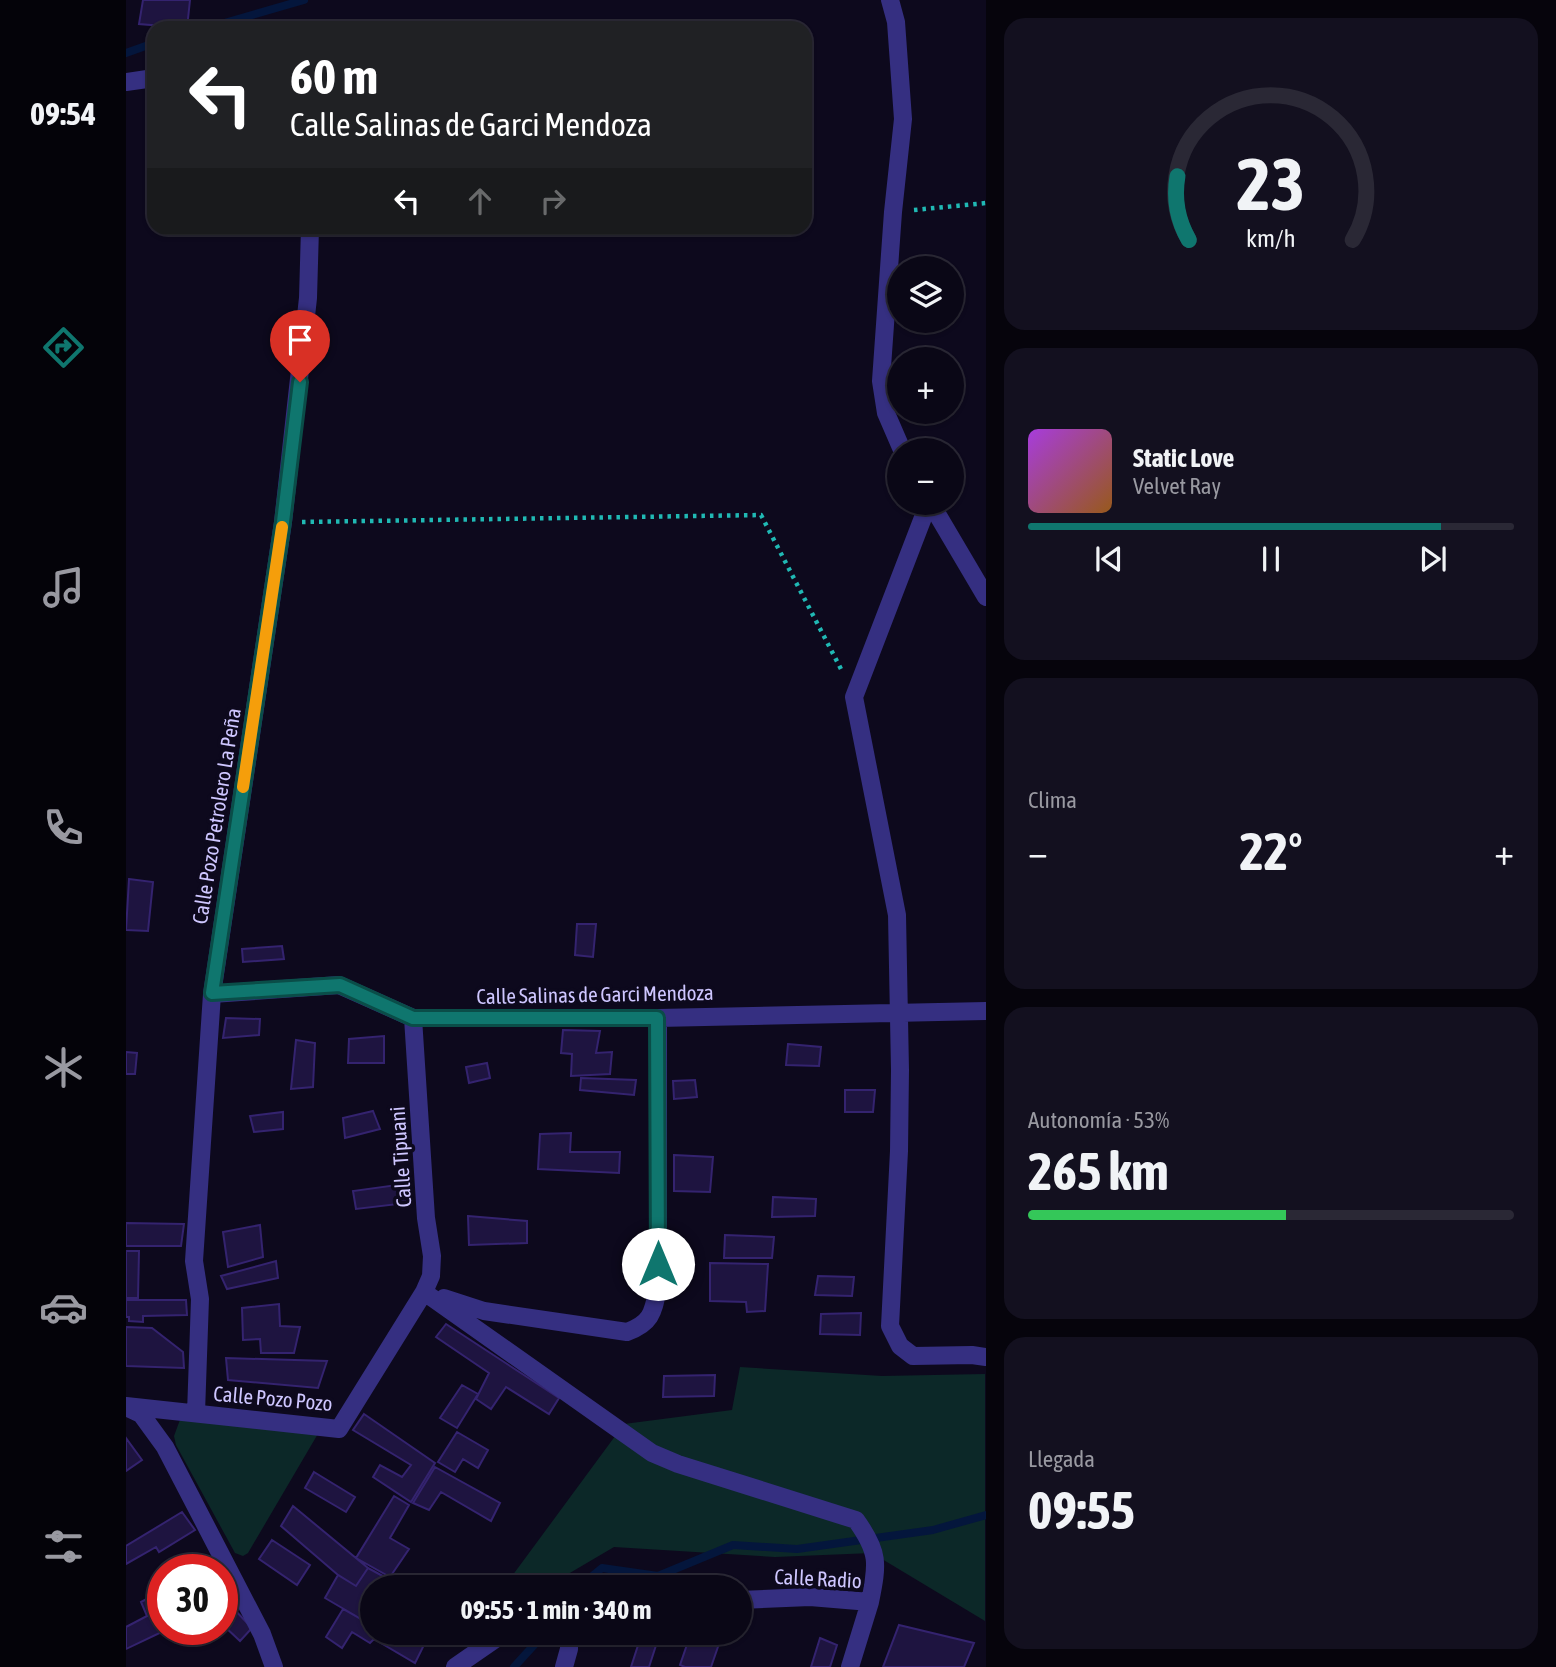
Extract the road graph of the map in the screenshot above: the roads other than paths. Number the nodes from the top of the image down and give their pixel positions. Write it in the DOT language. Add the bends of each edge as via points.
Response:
graph roads {
  1 [pos="890,0"];
  2 [pos="147,79"];
  3 [pos="126,82"];
  4 [pos="310,235"];
  5 [pos="897,438"];
  6 [pos="924,515"];
  7 [pos="937,515"];
  8 [pos="985,597"];
  9 [pos="212,993"];
  10 [pos="985,1011"];
  11 [pos="898,1012"];
  12 [pos="413,1018"];
  13 [pos="657,1018"];
  14 [pos="424,1292"];
  15 [pos="985,1357"];
  16 [pos="126,1407"];
  17 [pos="196,1413"];
  18 [pos="752,1599"];
  19 [pos="870,1602"];
  20 [pos="487,1645"];
  21 [pos="569,1645"];
  22 [pos="274,1667"];
  23 [pos="455,1667"];
  24 [pos="564,1667"];
  25 [pos="850,1667"];
  1 -- 5 [label="street" via="903,119 881,380 886,413"];
  2 -- 3 [label="street"];
  4 -- 9 [label="street, Calle Pozo Petrolero La Peña" via="309,298 283,522"];
  6 -- 11 [label="street" via="854,697 897,915"];
  7 -- 8 [label="street"];
  9 -- 12 [label="street, Calle Salinas de Garci Mendoza" via="340,985"];
  9 -- 17 [label="street, Calle Pozo Petrolero La Peña" via="194,1261 200,1299"];
  10 -- 11 [label="street, Calle Salinas de Garci Mendoza"];
  11 -- 13 [label="street, Calle Salinas de Garci Mendoza"];
  11 -- 15 [label="street" via="899,1151 890,1326 900,1346 913,1356"];
  12 -- 13 [label="street, Calle Salinas de Garci Mendoza"];
  12 -- 14 [label="street, Calle Tipuani" via="432,1256"];
  13 -- 14 [label="street" via="658,1288 653,1314 639,1328 627,1332 484,1311"];
  14 -- 17 [label="street, Calle Pozo Pozo" via="339,1429"];
  14 -- 19 [label="street" via="652,1453 856,1520 872,1542 877,1570"];
  16 -- 17 [label="street, Calle Pozo Pozo"];
  16 -- 22 [label="street" via="141,1414 165,1447 262,1634"];
  18 -- 19 [label="street, Calle Radio" via="810,1597"];
  19 -- 25 [label="street, Calle Radio"];
  20 -- 23 [label="street"];
  21 -- 24 [label="street"];
}
